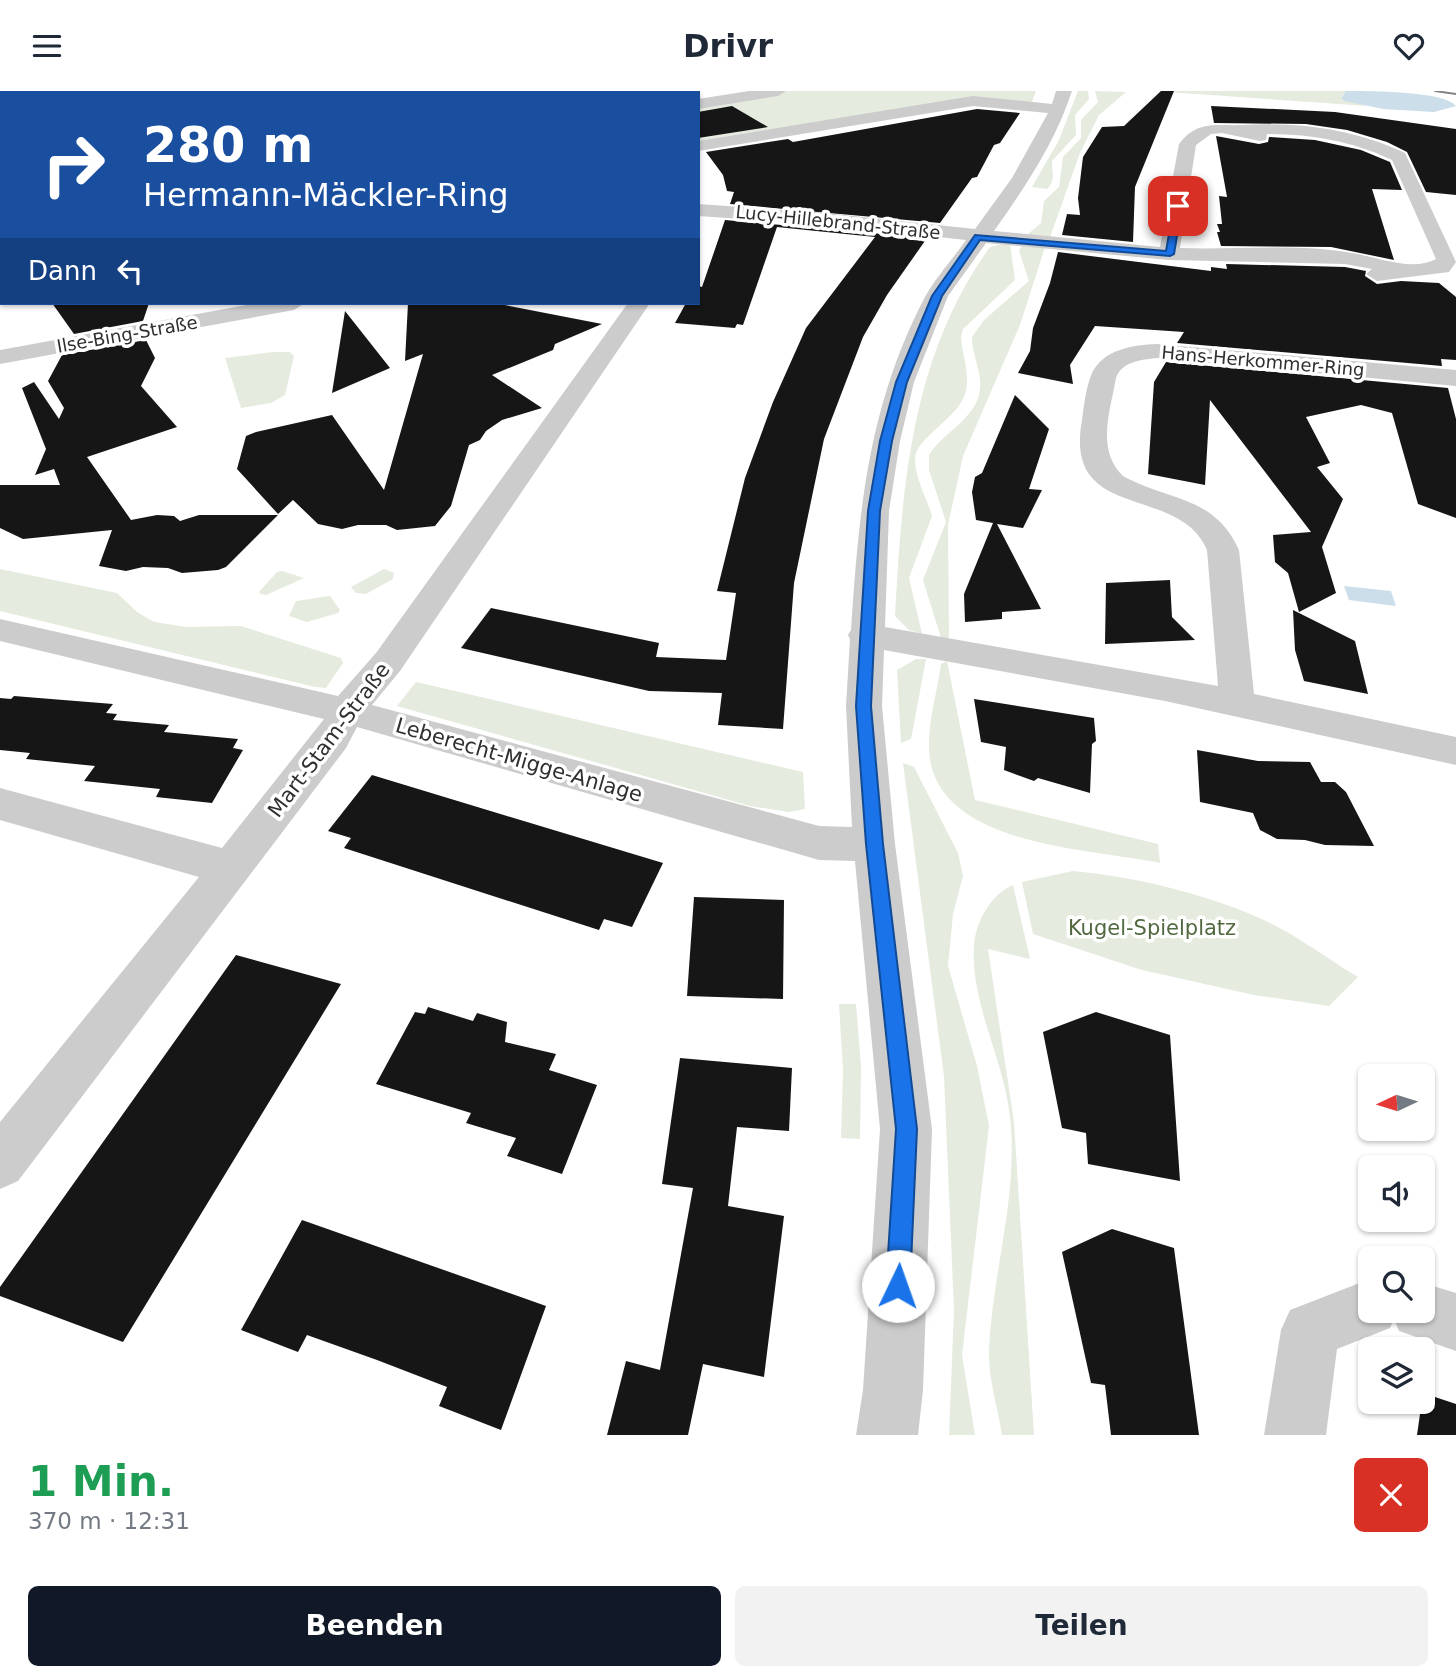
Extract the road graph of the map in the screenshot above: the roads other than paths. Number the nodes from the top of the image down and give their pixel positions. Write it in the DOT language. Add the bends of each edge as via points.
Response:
graph roads {
  1 [pos="778,91"];
  2 [pos="1061,100"];
  3 [pos="700,104"];
  4 [pos="700,146"];
  5 [pos="700,210"];
  6 [pos="978,237"];
  7 [pos="1170,254"];
  8 [pos="283,305"];
  9 [pos="638,305"];
  10 [pos="0,357"];
  11 [pos="1456,378"];
  12 [pos="4,635"];
  13 [pos="865,635"];
  14 [pos="1237,702"];
  15 [pos="346,711"];
  16 [pos="1456,751"];
  17 [pos="0,804"];
  18 [pos="874,844"];
  19 [pos="231,868"];
  20 [pos="0,1163"];
  21 [pos="1358,1312"];
  22 [pos="1435,1316"];
  23 [pos="1456,1322"];
  24 [pos="887,1435"];
  25 [pos="1295,1435"];
  1 -- 3 [label="street"];
  2 -- 4 [label="street" via="973,101"];
  2 -- 6 [label="street" via="1021,179"];
  5 -- 6 [label="street, Lucy-Hillebrand-Straße" via="821,217"];
  6 -- 7 [label="street, Lucy-Hillebrand-Straße"];
  6 -- 13 [label="street" via="937,296 901,382 874,511"];
  7 -- 7 [label="street, Lucy-Hillebrand-Straße" via="1221,256 1317,272 1388,274 1441,267 1447,260 1399,157 1363,143 1302,143 1236,130 1204,129 1188,144"];
  8 -- 10 [label="street, Ilse-Bing-Straße"];
  9 -- 15 [label="street, Mart-Stam-Straße" via="388,663"];
  11 -- 14 [label="street, Hans-Herkommer-Ring" via="1157,351 1135,352 1104,373 1093,451 1103,475 1127,492 1192,515 1214,529 1223,550"];
  12 -- 15 [label="street, Leberecht-Migge-Anlage"];
  13 -- 14 [label="street"];
  13 -- 18 [label="street" via="864,706"];
  14 -- 16 [label="street"];
  15 -- 18 [label="street, Leberecht-Migge-Anlage" via="781,834 819,843"];
  15 -- 19 [label="street, Mart-Stam-Straße" via="333,738"];
  17 -- 19 [label="street"];
  18 -- 24 [label="street" via="906,1129"];
  19 -- 20 [label="street, Mart-Stam-Straße"];
  21 -- 25 [label="street" via="1310,1330"];
  22 -- 23 [label="street"];
}
